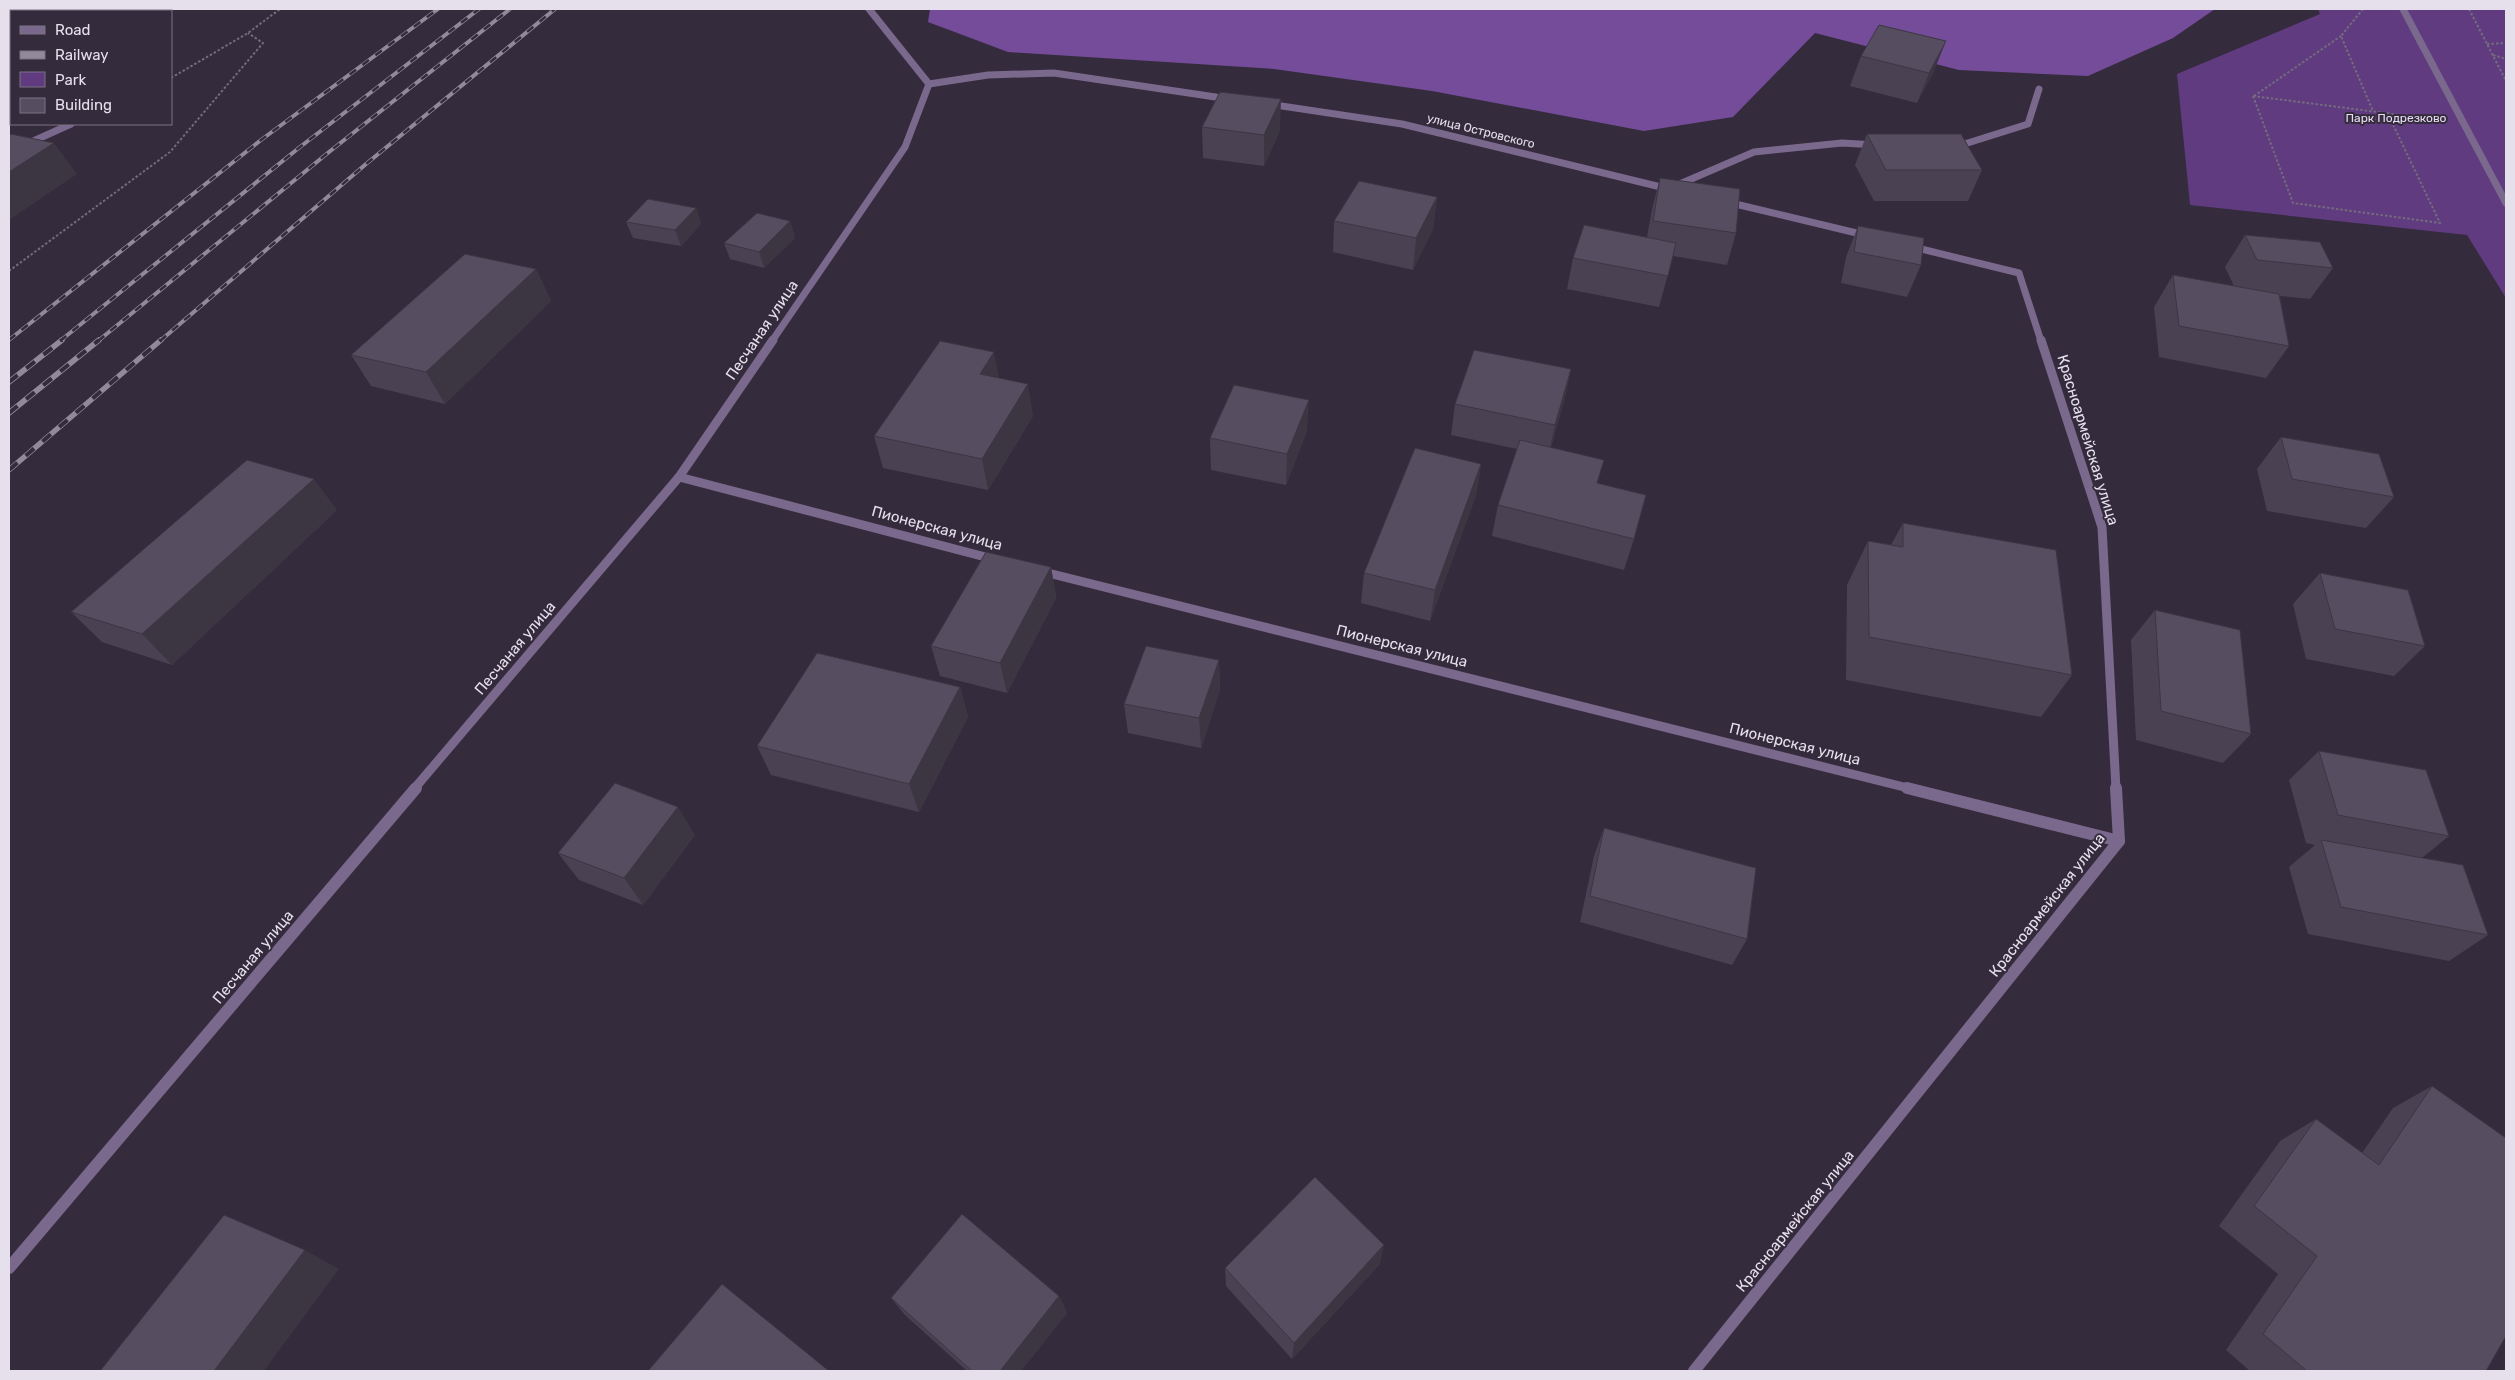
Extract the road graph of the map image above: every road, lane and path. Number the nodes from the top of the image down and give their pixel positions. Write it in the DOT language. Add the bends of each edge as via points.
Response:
graph roads {
  1 [pos="280,9"];
  2 [pos="869,9"];
  3 [pos="2363,9"];
  4 [pos="2403,9"];
  5 [pos="2470,9"];
  6 [pos="248,33"];
  7 [pos="2341,36"];
  8 [pos="2506,43"];
  9 [pos="2488,44"];
  10 [pos="2493,55"];
  11 [pos="2506,59"];
  12 [pos="172,77"];
  13 [pos="2506,81"];
  14 [pos="929,84"];
  15 [pos="2039,89"];
  16 [pos="2253,96"];
  17 [pos="1238,100"];
  18 [pos="1257,103"];
  19 [pos="2373,112"];
  20 [pos="69,125"];
  21 [pos="1880,146"];
  22 [pos="1947,150"];
  23 [pos="9,152"];
  24 [pos="1670,189"];
  25 [pos="1680,191"];
  26 [pos="1718,200"];
  27 [pos="2506,202"];
  28 [pos="1873,238"];
  29 [pos="1902,245"];
  30 [pos="9,271"];
  31 [pos="679,477"];
  32 [pos="1011,563"];
  33 [pos="1030,568"];
  34 [pos="2119,841"];
  35 [pos="9,1268"];
  36 [pos="1694,1371"];
  1 -- 6 [label="path"];
  2 -- 14 [label="street"];
  3 -- 7 [label="path"];
  4 -- 27 [label="street"];
  5 -- 9 [label="path"];
  6 -- 12 [label="path"];
  6 -- 30 [label="path" via="263,44 170,152"];
  7 -- 16 [label="path"];
  7 -- 19 [label="path"];
  8 -- 9 [label="path"];
  9 -- 10 [label="path"];
  10 -- 11 [label="path"];
  10 -- 13 [label="path"];
  14 -- 17 [label="street" via="988,75 1054,73"];
  14 -- 31 [label="street, Песчаная улица" via="905,147"];
  15 -- 22 [label="street" via="2028,124"];
  16 -- 19 [label="path"];
  16 -- 19 [label="path" via="2293,203 2440,223 2388,114"];
  18 -- 24 [label="street, улица Островского" via="1402,124"];
  20 -- 23 [label="street"];
  21 -- 24 [label="street" via="1842,143 1754,152"];
  24 -- 25 [label="street, улица Островского"];
  26 -- 28 [label="street"];
  29 -- 34 [label="street, Красноармейская улица" via="2018,273 2102,527"];
  31 -- 32 [label="street, Пионерская улица"];
  31 -- 35 [label="street, Песчаная улица"];
  33 -- 34 [label="street, Пионерская улица"];
  34 -- 36 [label="street, Красноармейская улица"];
}
